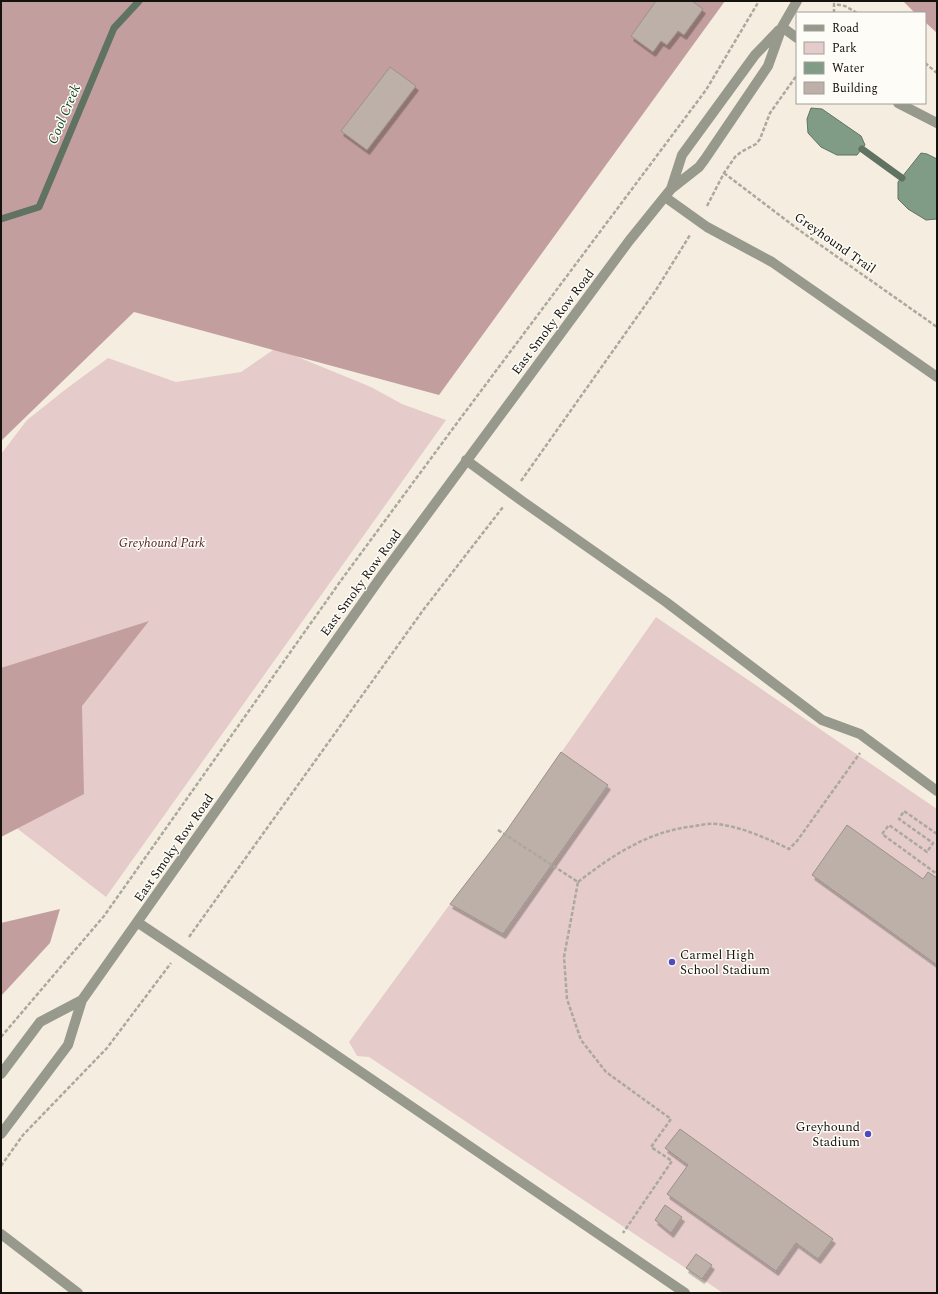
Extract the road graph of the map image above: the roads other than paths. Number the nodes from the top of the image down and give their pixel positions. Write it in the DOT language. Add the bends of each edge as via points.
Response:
graph roads {
  1 [pos="797,1"];
  2 [pos="782,27"];
  3 [pos="796,37"];
  4 [pos="900,104"];
  5 [pos="937,123"];
  6 [pos="668,193"];
  7 [pos="937,377"];
  8 [pos="466,460"];
  9 [pos="937,790"];
  10 [pos="137,922"];
  11 [pos="82,1000"];
  12 [pos="1,1074"];
  13 [pos="1,1134"];
  14 [pos="1,1234"];
  15 [pos="78,1293"];
  16 [pos="685,1293"];
  1 -- 2 [label="street, East Smoky Row Road"];
  2 -- 3 [label="street"];
  2 -- 6 [label="street, East Smoky Row Road" via="755,55 682,156"];
  2 -- 6 [label="street, East Smoky Row Road" via="768,66 699,168"];
  4 -- 5 [label="street"];
  6 -- 7 [label="street" via="706,227 772,262"];
  6 -- 8 [label="street, East Smoky Row Road"];
  8 -- 9 [label="street" via="666,602 822,720 860,734"];
  8 -- 10 [label="street, East Smoky Row Road"];
  10 -- 11 [label="street, East Smoky Row Road"];
  10 -- 16 [label="street"];
  11 -- 12 [label="street, East Smoky Row Road" via="40,1022"];
  11 -- 13 [label="street, East Smoky Row Road" via="68,1045"];
  14 -- 15 [label="street"];
}
